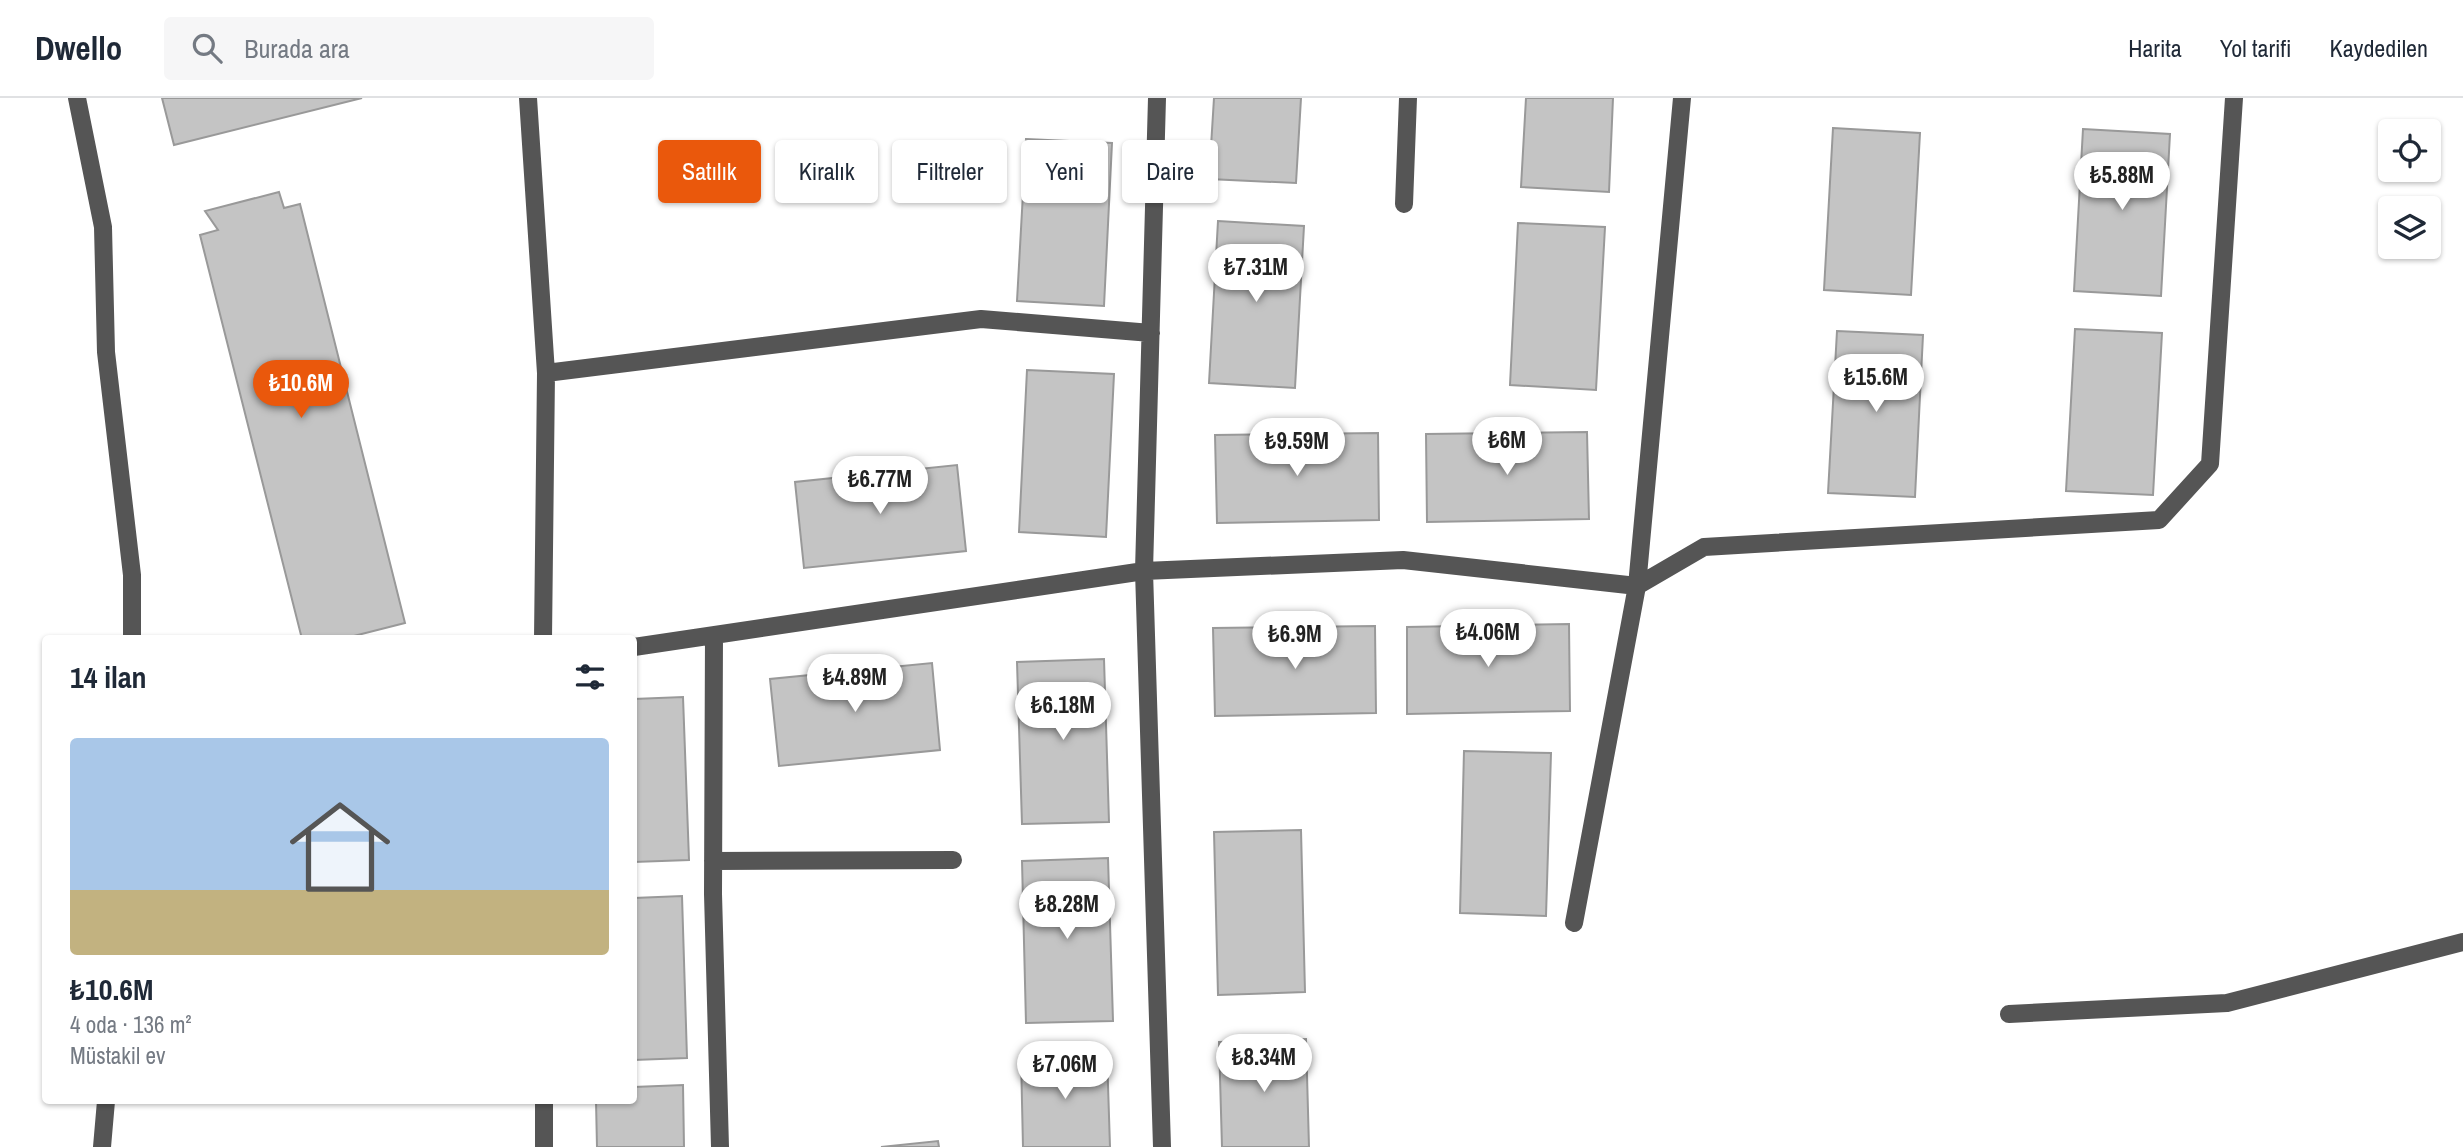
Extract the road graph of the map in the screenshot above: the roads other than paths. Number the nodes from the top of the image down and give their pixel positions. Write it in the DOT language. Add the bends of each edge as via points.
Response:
graph roads {
  1 [pos="77,98"];
  2 [pos="528,98"];
  3 [pos="1157,98"];
  4 [pos="1408,98"];
  5 [pos="1682,98"];
  6 [pos="2234,98"];
  7 [pos="1404,204"];
  8 [pos="1151,333"];
  9 [pos="546,373"];
  10 [pos="1144,571"];
  11 [pos="1637,586"];
  12 [pos="132,635"];
  13 [pos="543,635"];
  14 [pos="714,635"];
  15 [pos="637,647"];
  16 [pos="953,860"];
  17 [pos="713,861"];
  18 [pos="1574,923"];
  19 [pos="2463,942"];
  20 [pos="2008,1014"];
  21 [pos="106,1104"];
  22 [pos="544,1104"];
  23 [pos="102,1147"];
  24 [pos="544,1147"];
  25 [pos="720,1147"];
  26 [pos="1162,1147"];
  1 -- 12 [label="street" via="103,227 106,352 132,575"];
  2 -- 9 [label="street"];
  3 -- 8 [label="street"];
  4 -- 7 [label="street"];
  5 -- 11 [label="street"];
  6 -- 11 [label="street" via="2210,464 2159,520 1704,547"];
  8 -- 9 [label="street" via="981,319"];
  8 -- 10 [label="street"];
  9 -- 13 [label="street"];
  10 -- 11 [label="street" via="1403,560"];
  10 -- 14 [label="street"];
  10 -- 26 [label="street"];
  11 -- 18 [label="street"];
  14 -- 15 [label="street"];
  14 -- 17 [label="street"];
  16 -- 17 [label="street"];
  17 -- 25 [label="street"];
  19 -- 20 [label="street" via="2227,1003"];
  21 -- 23 [label="street"];
  22 -- 24 [label="street"];
}
